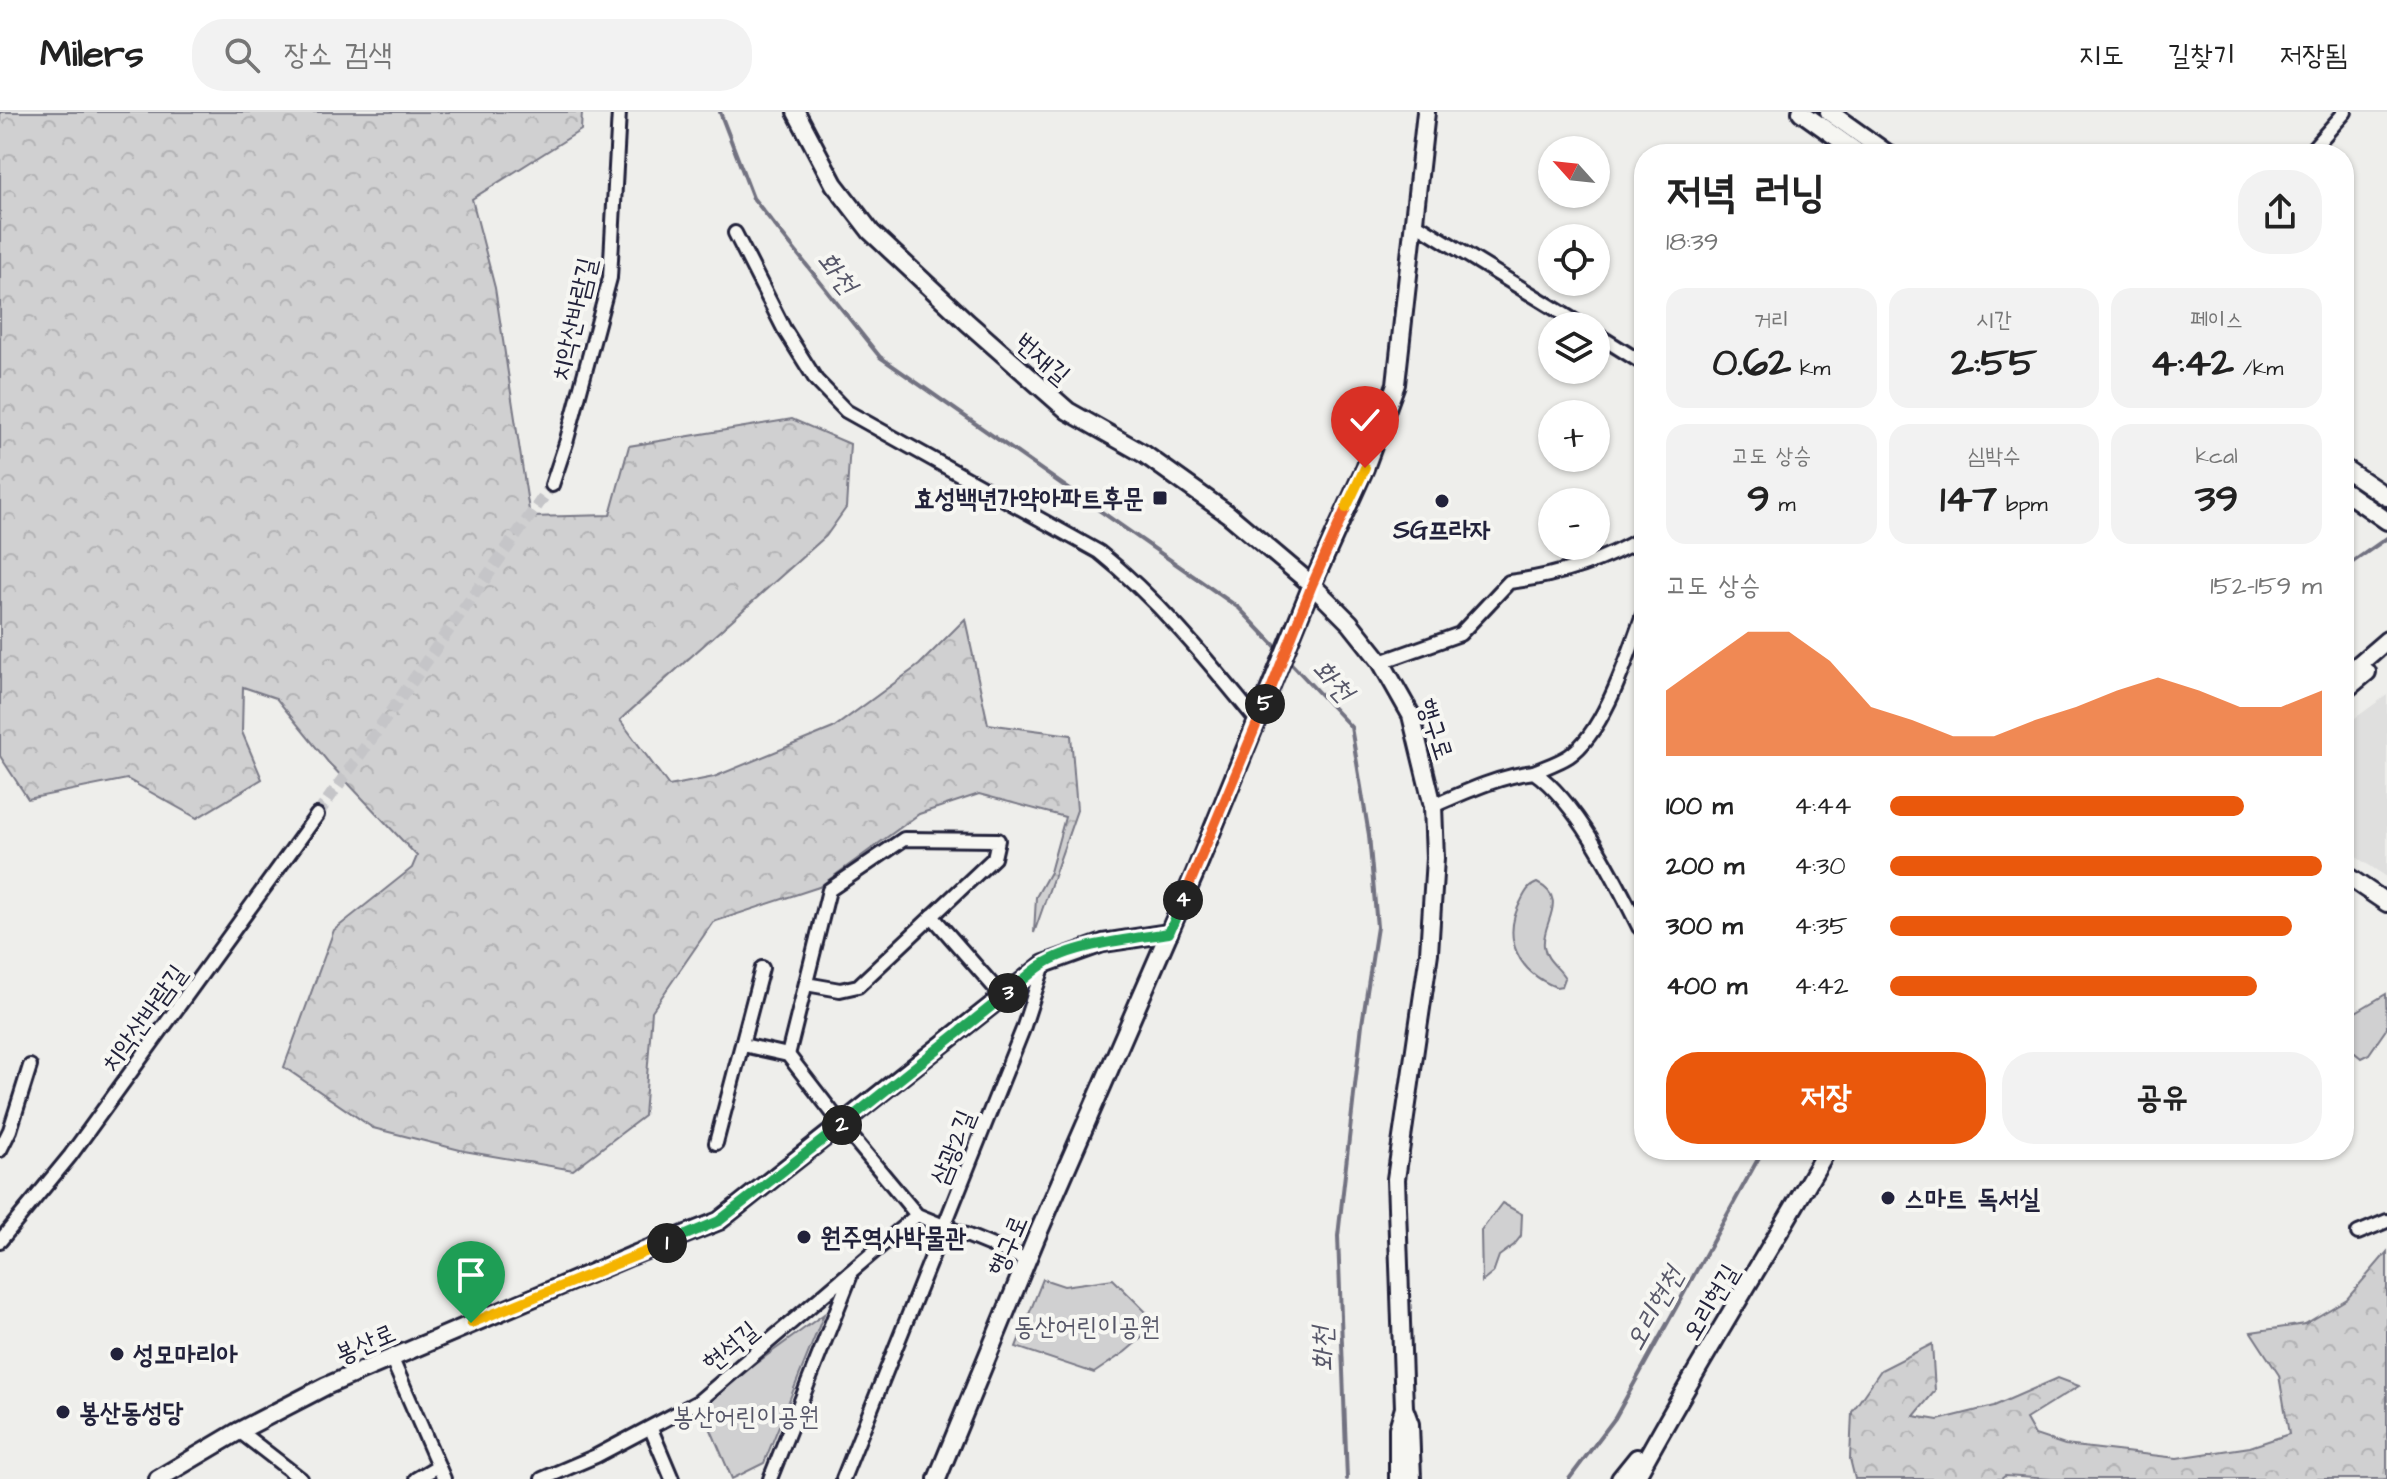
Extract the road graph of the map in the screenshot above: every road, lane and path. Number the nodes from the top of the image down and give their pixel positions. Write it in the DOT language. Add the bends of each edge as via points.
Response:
graph roads {
  1 [pos="619,112"];
  2 [pos="796,112"];
  3 [pos="1426,112"];
  4 [pos="1801,112"];
  5 [pos="1829,112"];
  6 [pos="2345,112"];
  7 [pos="1846,144"];
  8 [pos="1874,144"];
  9 [pos="2317,144"];
  10 [pos="1415,223"];
  11 [pos="735,233"];
  12 [pos="1560,312"];
  13 [pos="1610,343"];
  14 [pos="1634,358"];
  15 [pos="2354,475"];
  16 [pos="552,485"];
  17 [pos="2387,497"];
  18 [pos="2354,498"];
  19 [pos="2387,521"];
  20 [pos="1634,542"];
  21 [pos="1312,585"];
  22 [pos="1634,639"];
  23 [pos="2387,640"];
  24 [pos="2387,655"];
  25 [pos="1381,662"];
  26 [pos="2354,668"];
  27 [pos="2354,683"];
  28 [pos="1258,722"];
  29 [pos="1534,772"];
  30 [pos="1433,806"];
  31 [pos="317,815"];
  32 [pos="2354,881"];
  33 [pos="2387,903"];
  34 [pos="932,916"];
  35 [pos="1634,918"];
  36 [pos="1169,933"];
  37 [pos="1044,964"];
  38 [pos="762,968"];
  39 [pos="806,984"];
  40 [pos="1003,997"];
  41 [pos="743,1045"];
  42 [pos="788,1055"];
  43 [pos="30,1066"];
  44 [pos="842,1125"];
  45 [pos="716,1143"];
  46 [pos="0,1150"];
  47 [pos="1821,1160"];
  48 [pos="917,1215"];
  49 [pos="2387,1221"];
  50 [pos="943,1226"];
  51 [pos="2358,1233"];
  52 [pos="0,1241"];
  53 [pos="1027,1260"];
  54 [pos="851,1274"];
  55 [pos="391,1357"];
  56 [pos="1675,1405"];
  57 [pos="1404,1408"];
  58 [pos="651,1429"];
  59 [pos="239,1431"];
  60 [pos="438,1466"];
  61 [pos="158,1479"];
  62 [pos="301,1479"];
  63 [pos="416,1479"];
  64 [pos="444,1479"];
  65 [pos="542,1479"];
  66 [pos="672,1479"];
  67 [pos="770,1479"];
  68 [pos="843,1479"];
  69 [pos="937,1479"];
  70 [pos="1398,1479"];
  71 [pos="1412,1479"];
  72 [pos="1620,1479"];
  73 [pos="1635,1479"];
  1 -- 16 [label="street, 치악산바람길" via="610,278"];
  2 -- 21 [label="street, 번재길" via="834,184 871,232 955,312 1068,411 1144,454 1228,514"];
  3 -- 10 [label="street"];
  4 -- 7 [label="street"];
  5 -- 8 [label="street"];
  6 -- 9 [label="street"];
  10 -- 12 [label="street"];
  10 -- 21 [label="street" via="1396,384"];
  11 -- 28 [label="street" via="800,355 846,411 1099,552 1181,628"];
  13 -- 14 [label="street"];
  15 -- 17 [label="street"];
  18 -- 19 [label="street"];
  20 -- 25 [label="street" via="1545,578 1509,582 1460,634"];
  21 -- 25 [label="street, 행구로"];
  21 -- 28 [label="street, 행구로"];
  22 -- 29 [label="street" via="1593,732 1569,756"];
  23 -- 26 [label="street"];
  24 -- 27 [label="street"];
  25 -- 30 [label="street, 행구로" via="1411,715"];
  28 -- 36 [label="street, 행구로"];
  29 -- 30 [label="street"];
  29 -- 35 [label="street" via="1569,804"];
  30 -- 57 [label="street, 행구로" via="1429,953 1396,1179"];
  31 -- 52 [label="street, 치악산바람길" via="70,1156"];
  32 -- 33 [label="street"];
  34 -- 39 [label="street" via="858,986 840,990"];
  34 -- 39 [label="street" via="994,858 998,840 904,839 829,890"];
  34 -- 40 [label="street"];
  36 -- 37 [label="street, 봉산로" via="1103,943"];
  36 -- 53 [label="street, 행구로"];
  37 -- 40 [label="street, 봉산로"];
  37 -- 50 [label="street, 삼광2길"];
  38 -- 41 [label="street"];
  39 -- 42 [label="street"];
  40 -- 44 [label="street, 봉산로"];
  41 -- 42 [label="street"];
  41 -- 45 [label="street"];
  42 -- 44 [label="street"];
  43 -- 46 [label="street"];
  44 -- 48 [label="street"];
  44 -- 55 [label="street, 봉산로" via="719,1221"];
  47 -- 56 [label="street, 오리현길"];
  48 -- 50 [label="street"];
  48 -- 54 [label="street, 현석길"];
  49 -- 51 [label="street"];
  50 -- 53 [label="street"];
  50 -- 68 [label="street, 삼광2길"];
  53 -- 69 [label="street, 행구로"];
  54 -- 58 [label="street, 현석길" via="698,1402"];
  54 -- 67 [label="street, 현석길"];
  55 -- 59 [label="street, 봉산로"];
  55 -- 60 [label="street"];
  56 -- 72 [label="street"];
  56 -- 73 [label="street, 오리현길"];
  57 -- 70 [label="street, 행구로" via="1398,1428"];
  57 -- 71 [label="street, 행구로" via="1410,1424"];
  58 -- 65 [label="street, 현석길"];
  58 -- 66 [label="street"];
  59 -- 61 [label="street, 봉산로"];
  59 -- 62 [label="street"];
  60 -- 63 [label="street"];
  60 -- 64 [label="street"];
}
